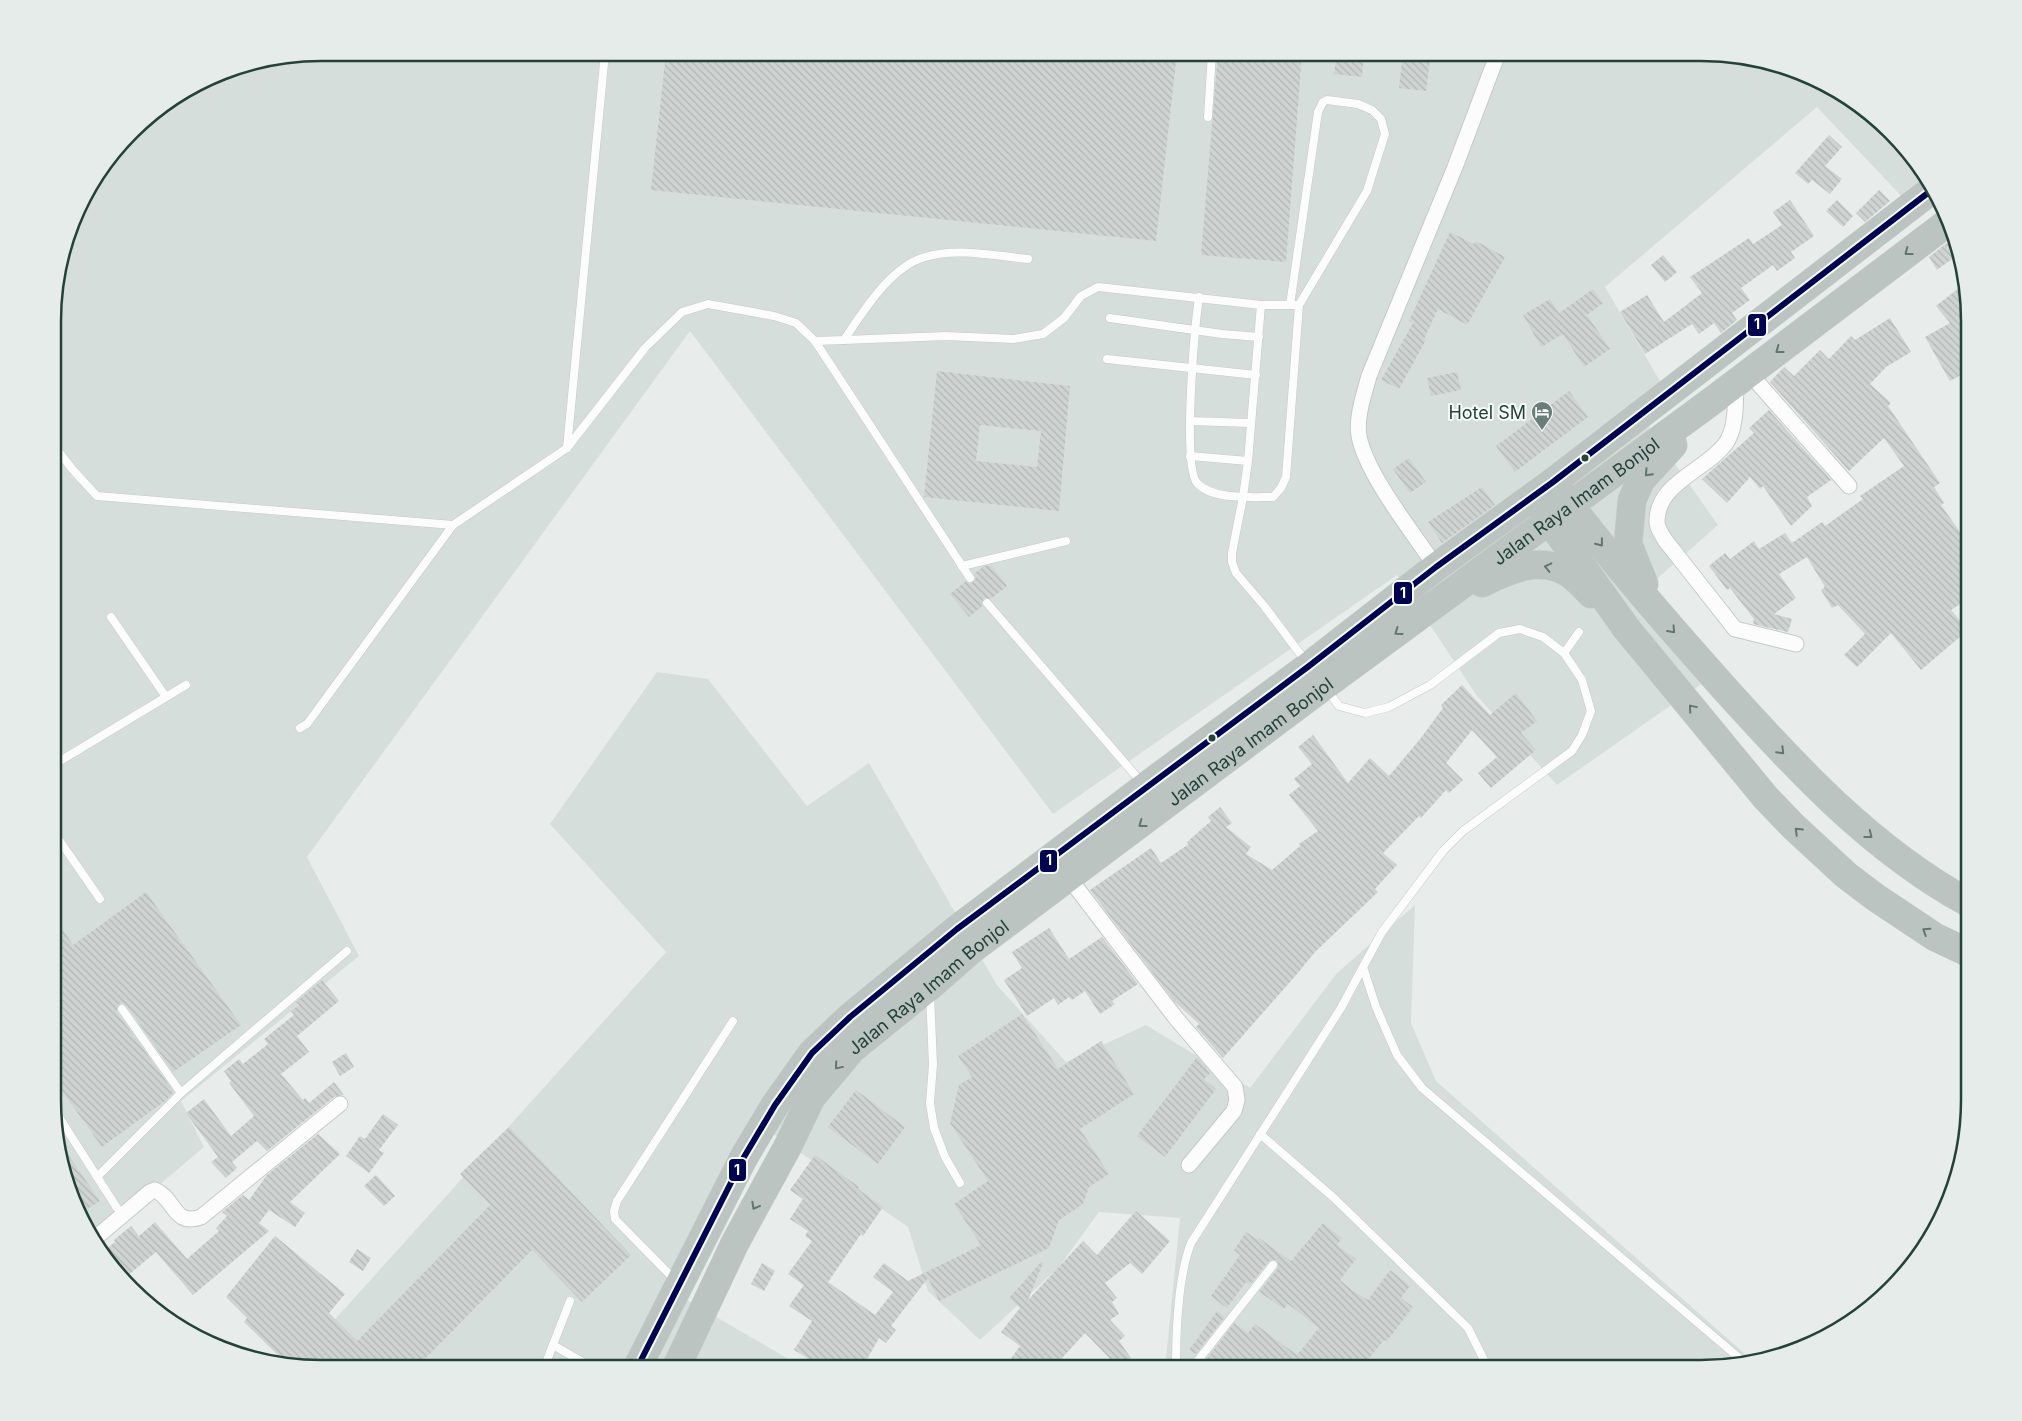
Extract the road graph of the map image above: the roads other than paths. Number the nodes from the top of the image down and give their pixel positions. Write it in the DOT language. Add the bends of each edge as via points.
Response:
graph roads {
  1 [pos="604,61"];
  2 [pos="1211,61"];
  3 [pos="1495,61"];
  4 [pos="1208,116"];
  5 [pos="1927,193"];
  6 [pos="1943,226"];
  7 [pos="1028,259"];
  8 [pos="1198,297"];
  9 [pos="1261,305"];
  10 [pos="1294,305"];
  11 [pos="1110,318"];
  12 [pos="1194,329"];
  13 [pos="1258,337"];
  14 [pos="844,340"];
  15 [pos="814,341"];
  16 [pos="1107,358"];
  17 [pos="1192,369"];
  18 [pos="1256,375"];
  19 [pos="1734,385"];
  20 [pos="1190,421"];
  21 [pos="1250,423"];
  22 [pos="567,448"];
  23 [pos="61,455"];
  24 [pos="1190,456"];
  25 [pos="1248,461"];
  26 [pos="1849,486"];
  27 [pos="1543,490"];
  28 [pos="1243,497"];
  29 [pos="1560,513"];
  30 [pos="453,525"];
  31 [pos="1066,541"];
  32 [pos="962,566"];
  33 [pos="1436,567"];
  34 [pos="970,578"];
  35 [pos="987,603"];
  36 [pos="1654,610"];
  37 [pos="1423,614"];
  38 [pos="111,617"];
  39 [pos="1626,628"];
  40 [pos="1580,632"];
  41 [pos="1796,644"];
  42 [pos="1564,653"];
  43 [pos="1317,676"];
  44 [pos="186,685"];
  45 [pos="166,697"];
  46 [pos="300,728"];
  47 [pos="61,760"];
  48 [pos="1145,787"];
  49 [pos="61,843"];
  50 [pos="1070,878"];
  51 [pos="100,899"];
  52 [pos="1961,899"];
  53 [pos="1961,950"];
  54 [pos="347,951"];
  55 [pos="1363,967"];
  56 [pos="930,986"];
  57 [pos="122,1009"];
  58 [pos="733,1021"];
  59 [pos="181,1093"];
  60 [pos="340,1104"];
  61 [pos="62,1122"];
  62 [pos="1260,1134"];
  63 [pos="1189,1165"];
  64 [pos="97,1176"];
  65 [pos="960,1183"];
  66 [pos="117,1208"];
  67 [pos="99,1235"];
  68 [pos="1273,1265"];
  69 [pos="680,1284"];
  70 [pos="570,1301"];
  71 [pos="553,1345"];
  72 [pos="1739,1357"];
  73 [pos="547,1360"];
  74 [pos="579,1360"];
  75 [pos="641,1360"];
  76 [pos="680,1360"];
  77 [pos="1177,1360"];
  78 [pos="1198,1360"];
  79 [pos="1484,1360"];
  1 -- 22 [label="lane"];
  2 -- 4 [label="lane"];
  3 -- 33 [label="street" via="1369,376 1361,404 1359,435 1366,456 1383,489"];
  5 -- 27 [label="highway, Jalan Raya Imam Bonjol"];
  6 -- 19 [label="highway, Jalan Raya Imam Bonjol, one-way"];
  7 -- 14 [label="lane" via="953,252 924,257 902,269 881,290"];
  8 -- 9 [label="lane"];
  8 -- 12 [label="lane"];
  8 -- 14 [label="lane" via="1098,287 1081,296 1064,318 1043,334 1014,339 946,336"];
  9 -- 10 [label="lane"];
  9 -- 13 [label="lane"];
  10 -- 10 [label="lane" via="1320,107 1327,100 1358,104 1372,110 1381,119 1385,134 1367,191"];
  10 -- 28 [label="lane" via="1286,477 1273,497"];
  11 -- 12 [label="lane"];
  12 -- 13 [label="lane"];
  12 -- 17 [label="lane"];
  13 -- 18 [label="lane"];
  14 -- 15 [label="lane"];
  15 -- 22 [label="lane" via="796,323 774,316 708,304 682,312 645,348"];
  15 -- 32 [label="lane"];
  16 -- 17 [label="lane"];
  17 -- 18 [label="lane"];
  17 -- 20 [label="lane"];
  18 -- 21 [label="lane"];
  19 -- 26 [label="street"];
  19 -- 29 [label="highway, Jalan Raya Imam Bonjol"];
  19 -- 36 [label="highway, one-way" via="1642,480 1632,500 1628,544"];
  19 -- 41 [label="street" via="1734,421 1726,443 1670,490 1661,504 1657,523 1664,540 1735,629"];
  20 -- 21 [label="lane"];
  20 -- 24 [label="lane"];
  21 -- 25 [label="lane"];
  22 -- 30 [label="lane"];
  23 -- 30 [label="lane" via="97,496"];
  24 -- 25 [label="lane"];
  24 -- 28 [label="lane" via="1196,482 1208,492"];
  25 -- 28 [label="lane"];
  27 -- 29 [label="highway"];
  27 -- 33 [label="highway, Jalan Raya Imam Bonjol"];
  28 -- 43 [label="lane" via="1232,553 1236,573"];
  29 -- 36 [label="highway, one-way"];
  29 -- 37 [label="highway, Jalan Raya Imam Bonjol"];
  29 -- 39 [label="highway"];
  30 -- 46 [label="lane" via="307,724"];
  31 -- 32 [label="lane"];
  32 -- 34 [label="lane"];
  33 -- 43 [label="highway, Jalan Raya Imam Bonjol"];
  35 -- 48 [label="lane"];
  36 -- 52 [label="highway, one-way" via="1832,803 1897,857"];
  39 -- 37 [label="highway, one-way" via="1573,576 1546,564 1525,566 1500,574"];
  37 -- 43 [label="highway, Jalan Raya Imam Bonjol, one-way"];
  38 -- 45 [label="lane"];
  53 -- 39 [label="highway, one-way" via="1905,918 1819,852 1766,798"];
  40 -- 42 [label="lane"];
  42 -- 43 [label="lane" via="1543,637 1520,629 1499,633 1430,685 1389,706 1365,713 1339,706"];
  42 -- 55 [label="lane" via="1582,680 1591,711 1572,751 1463,831 1443,851 1382,932"];
  43 -- 48 [label="highway, Jalan Raya Imam Bonjol"];
  43 -- 50 [label="highway, Jalan Raya Imam Bonjol, one-way"];
  44 -- 45 [label="lane"];
  45 -- 47 [label="lane"];
  48 -- 69 [label="highway, Jalan Raya Imam Bonjol" via="957,929 850,1017 812,1053 775,1105 744,1157"];
  49 -- 51 [label="lane"];
  50 -- 56 [label="highway, Jalan Raya Imam Bonjol" via="971,950"];
  50 -- 63 [label="street" via="1175,1017 1235,1087 1234,1111"];
  54 -- 59 [label="lane"];
  55 -- 62 [label="lane" via="1341,1008"];
  55 -- 72 [label="lane" via="1397,1055 1422,1088"];
  56 -- 65 [label="lane" via="933,1065 930,1103 934,1128"];
  56 -- 76 [label="highway, Jalan Raya Imam Bonjol, one-way" via="852,1049 811,1098 735,1243"];
  57 -- 59 [label="lane"];
  58 -- 69 [label="lane" via="617,1201 614,1211 615,1219"];
  59 -- 64 [label="lane"];
  60 -- 67 [label="street" via="201,1217 187,1220 180,1216 155,1190"];
  61 -- 64 [label="lane"];
  62 -- 77 [label="lane" via="1191,1243 1184,1260"];
  62 -- 79 [label="lane" via="1334,1198 1468,1328"];
  64 -- 66 [label="lane"];
  68 -- 78 [label="lane"];
  69 -- 75 [label="highway, Jalan Raya Imam Bonjol"];
  70 -- 71 [label="lane"];
  71 -- 73 [label="lane"];
  71 -- 74 [label="lane"];
}
